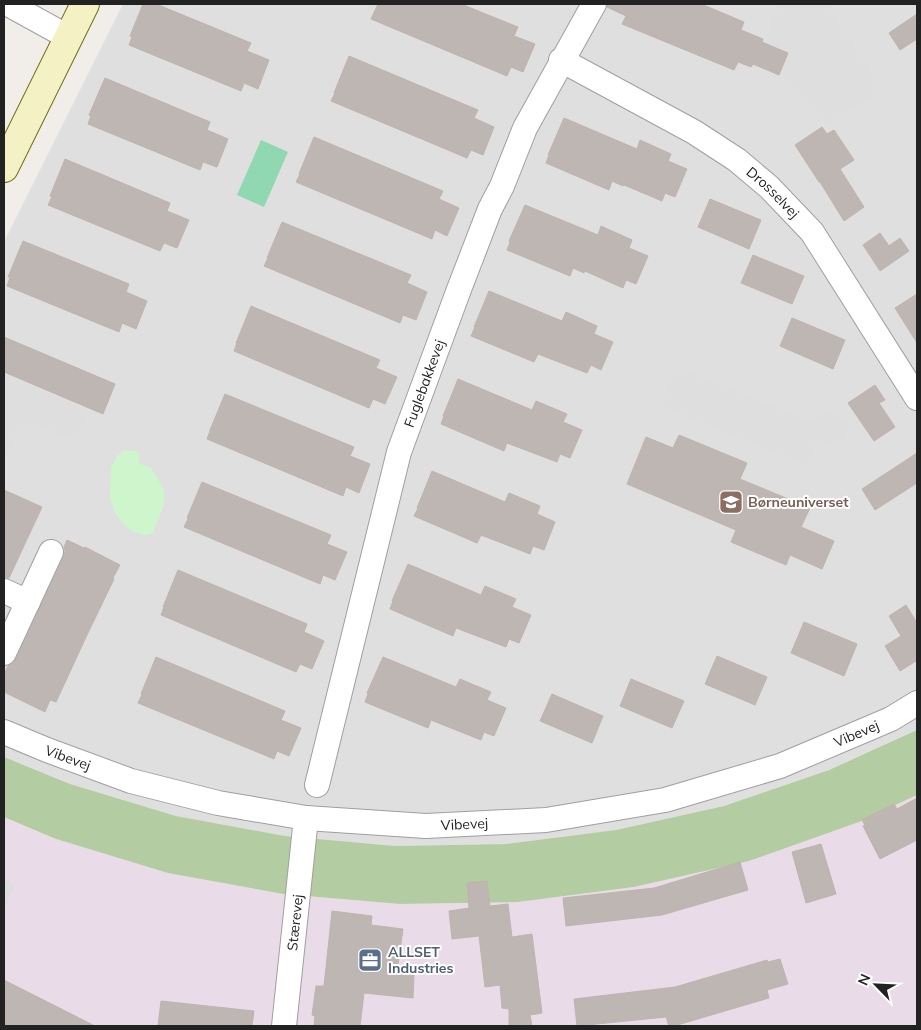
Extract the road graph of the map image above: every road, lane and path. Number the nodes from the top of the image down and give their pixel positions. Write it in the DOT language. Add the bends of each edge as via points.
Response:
graph roads {
  1 [pos="8,4"];
  2 [pos="85,4"];
  3 [pos="594,4"];
  4 [pos="68,36"];
  5 [pos="562,60"];
  6 [pos="4,168"];
  7 [pos="917,398"];
  8 [pos="51,552"];
  9 [pos="4,591"];
  10 [pos="28,602"];
  11 [pos="4,653"];
  12 [pos="917,703"];
  13 [pos="4,732"];
  14 [pos="317,785"];
  15 [pos="306,818"];
  16 [pos="284,1026"];
  1 -- 4 [label="street"];
  2 -- 4 [label="street"];
  3 -- 5 [label="street, Fuglebakkevej"];
  4 -- 6 [label="street"];
  5 -- 7 [label="street, Drosselvej" via="694,132 737,160 770,188 812,232"];
  5 -- 14 [label="street, Fuglebakkevej" via="525,128 490,209 399,452"];
  8 -- 10 [label="street"];
  9 -- 10 [label="street"];
  10 -- 11 [label="street"];
  12 -- 15 [label="street, Vibevej" via="891,719 780,766 665,800 537,821 426,826"];
  13 -- 15 [label="street, Vibevej" via="131,781 218,803"];
  15 -- 16 [label="street, Stærevej"];
}
